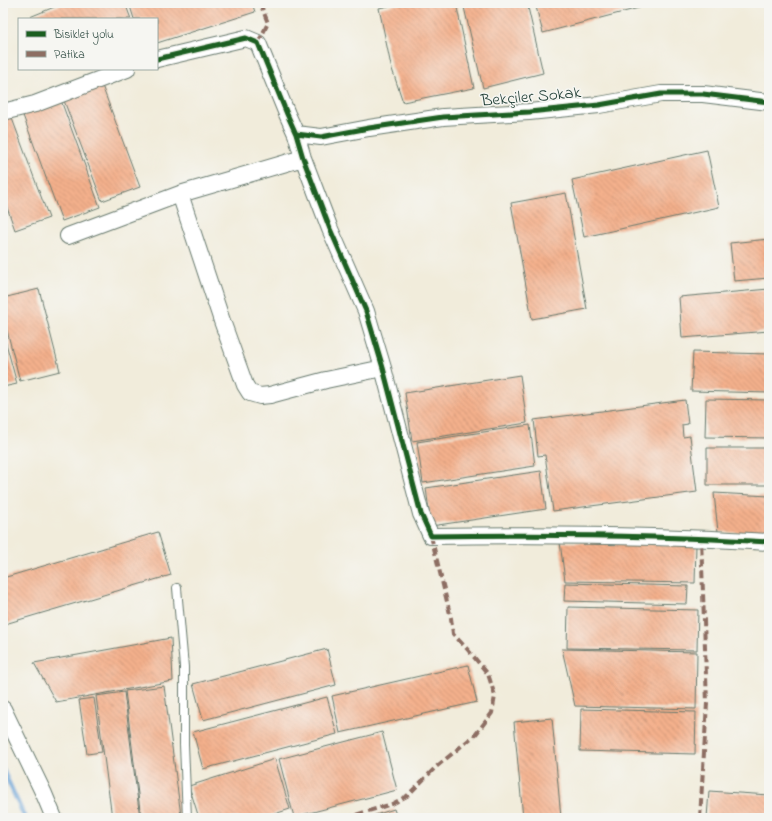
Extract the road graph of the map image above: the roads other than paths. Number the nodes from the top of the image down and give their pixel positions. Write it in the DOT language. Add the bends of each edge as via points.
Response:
graph roads {
  1 [pos="158,59"];
  2 [pos="124,70"];
  3 [pos="769,102"];
  4 [pos="3,112"];
  5 [pos="296,134"];
  6 [pos="304,158"];
  7 [pos="180,194"];
  8 [pos="68,236"];
  9 [pos="383,368"];
  10 [pos="769,542"];
  11 [pos="177,588"];
  12 [pos="3,708"];
  13 [pos="54,818"];
  14 [pos="187,818"];
  1 -- 5 [label="street" via="246,38 258,43"];
  2 -- 4 [label="street" via="34,104"];
  3 -- 5 [label="street, Bekçiler Sokak" via="703,94 661,94 599,105 443,117 321,137"];
  5 -- 6 [label="street"];
  6 -- 7 [label="street"];
  6 -- 9 [label="street" via="330,229 366,311"];
  7 -- 8 [label="street"];
  7 -- 9 [label="street" via="222,321 250,393 270,395"];
  9 -- 10 [label="street" via="421,514 431,536 567,535"];
  11 -- 14 [label="lane" via="184,667"];
  12 -- 13 [label="street"];
}
